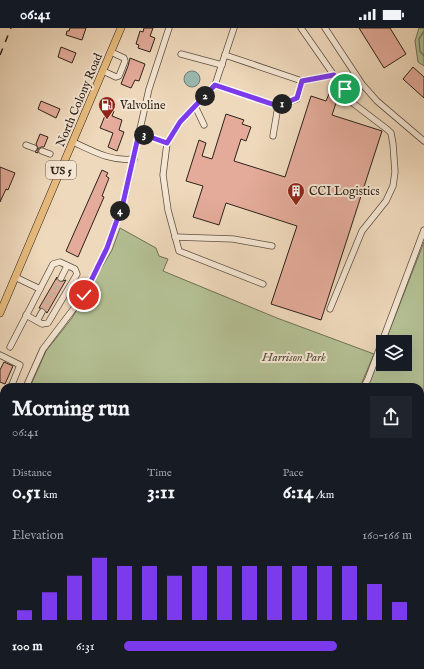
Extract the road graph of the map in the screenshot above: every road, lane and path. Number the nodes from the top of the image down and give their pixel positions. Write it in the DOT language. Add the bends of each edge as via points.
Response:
graph roads {
  1 [pos="121,28"];
  2 [pos="167,28"];
  3 [pos="234,28"];
  4 [pos="301,28"];
  5 [pos="325,28"];
  6 [pos="111,52"];
  7 [pos="181,54"];
  8 [pos="225,55"];
  9 [pos="222,65"];
  10 [pos="103,71"];
  11 [pos="334,75"];
  12 [pos="302,81"];
  13 [pos="215,85"];
  14 [pos="195,106"];
  15 [pos="278,106"];
  16 [pos="204,125"];
  17 [pos="139,133"];
  18 [pos="274,136"];
  19 [pos="424,141"];
  20 [pos="73,142"];
  21 [pos="167,143"];
  22 [pos="26,145"];
  23 [pos="34,148"];
  24 [pos="42,151"];
  25 [pos="50,154"];
  26 [pos="134,159"];
  27 [pos="424,230"];
  28 [pos="176,237"];
  29 [pos="272,246"];
  30 [pos="68,266"];
  31 [pos="15,277"];
  32 [pos="61,278"];
  33 [pos="263,284"];
  34 [pos="40,289"];
  35 [pos="330,309"];
  36 [pos="42,312"];
  37 [pos="0,313"];
  38 [pos="26,315"];
  39 [pos="36,321"];
  40 [pos="10,347"];
  41 [pos="1,357"];
  42 [pos="13,383"];
  43 [pos="28,383"];
  44 [pos="366,383"];
  1 -- 6 [label="main road, North Colony Road / US 5"];
  2 -- 17 [label="street"];
  3 -- 8 [label="street"];
  4 -- 11 [label="street"];
  5 -- 19 [label="street" via="376,101"];
  6 -- 10 [label="main road, North Colony Road / US 5"];
  6 -- 10 [label="street" via="125,61 119,76"];
  7 -- 9 [label="street"];
  8 -- 9 [label="street"];
  8 -- 12 [label="street"];
  9 -- 13 [label="street"];
  10 -- 20 [label="main road, North Colony Road / US 5"];
  11 -- 12 [label="street"];
  11 -- 35 [label="street" via="354,104 391,133 395,172 394,186 386,201 362,230"];
  12 -- 15 [label="street" via="297,98"];
  13 -- 14 [label="street"];
  13 -- 15 [label="street"];
  14 -- 16 [label="street"];
  14 -- 21 [label="street" via="180,122"];
  15 -- 18 [label="street"];
  17 -- 21 [label="street"];
  17 -- 26 [label="street"];
  20 -- 26 [label="street" via="106,157 118,160"];
  20 -- 31 [label="main road, North Colony Road / US 5"];
  21 -- 28 [label="street" via="163,175 168,210"];
  22 -- 23 [label="street"];
  24 -- 25 [label="street"];
  26 -- 43 [label="street" via="125,196 107,248 84,295 42,349"];
  27 -- 44 [label="street"];
  28 -- 29 [label="street" via="233,239"];
  28 -- 33 [label="street" via="179,251"];
  30 -- 32 [label="street"];
  30 -- 34 [label="street" via="60,262 53,264"];
  30 -- 39 [label="street" via="75,269 76,274 48,323"];
  31 -- 34 [label="street"];
  31 -- 37 [label="main road, North Colony Road / US 5"];
  34 -- 38 [label="street"];
  36 -- 39 [label="street"];
  38 -- 39 [label="street"];
  38 -- 40 [label="street"];
  41 -- 42 [label="street" via="20,365"];
}
